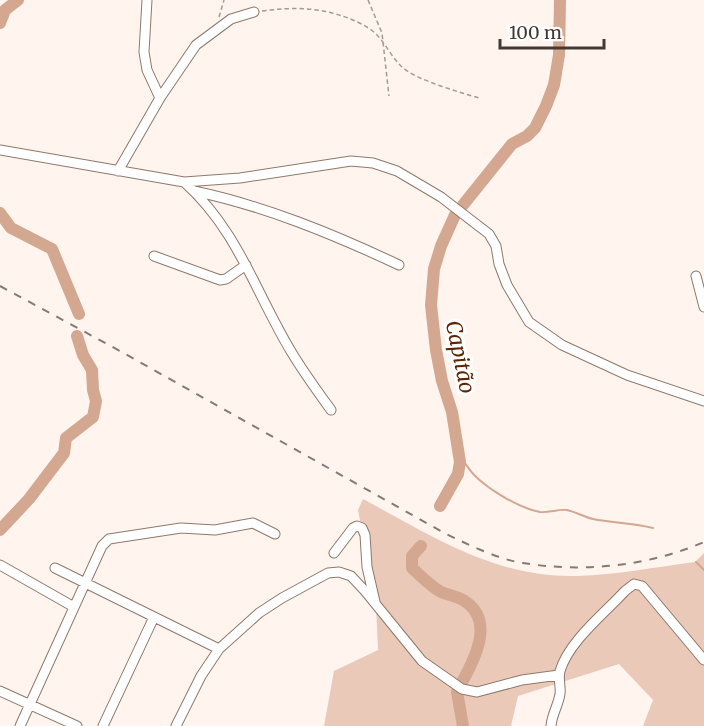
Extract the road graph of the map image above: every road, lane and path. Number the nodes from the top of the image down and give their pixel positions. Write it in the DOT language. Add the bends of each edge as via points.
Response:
graph roads {
  1 [pos="147,0"];
  2 [pos="224,0"];
  3 [pos="368,0"];
  4 [pos="254,12"];
  5 [pos="215,29"];
  6 [pos="383,43"];
  7 [pos="389,96"];
  8 [pos="160,98"];
  9 [pos="479,98"];
  10 [pos="0,150"];
  11 [pos="118,171"];
  12 [pos="184,182"];
  13 [pos="194,191"];
  14 [pos="154,256"];
  15 [pos="246,265"];
  16 [pos="399,265"];
  17 [pos="696,276"];
  18 [pos="704,307"];
  19 [pos="704,401"];
  20 [pos="331,410"];
  21 [pos="275,534"];
  22 [pos="334,553"];
  23 [pos="0,565"];
  24 [pos="55,568"];
  25 [pos="86,583"];
  26 [pos="376,604"];
  27 [pos="74,607"];
  28 [pos="154,617"];
  29 [pos="219,649"];
  30 [pos="704,660"];
  31 [pos="559,675"];
  32 [pos="0,691"];
  33 [pos="30,705"];
  34 [pos="20,726"];
  35 [pos="77,726"];
  36 [pos="103,726"];
  37 [pos="176,726"];
  38 [pos="551,726"];
  1 -- 8 [label="street" via="145,61"];
  2 -- 5 [label="path"];
  3 -- 6 [label="path"];
  4 -- 5 [label="street"];
  4 -- 6 [label="path" via="288,8 328,10 370,29"];
  5 -- 8 [label="street" via="190,51"];
  6 -- 7 [label="path"];
  6 -- 9 [label="path" via="403,68 418,77"];
  8 -- 11 [label="street"];
  10 -- 11 [label="street"];
  11 -- 12 [label="street"];
  12 -- 13 [label="street"];
  12 -- 19 [label="street" via="240,178 351,161 397,171 441,197 489,234 507,285 529,322 562,345 627,375"];
  13 -- 15 [label="street" via="217,217"];
  13 -- 16 [label="street" via="267,211"];
  14 -- 15 [label="street" via="220,280"];
  15 -- 20 [label="street" via="292,353"];
  17 -- 18 [label="street"];
  21 -- 25 [label="street" via="253,523 215,530 181,528 109,538"];
  22 -- 26 [label="street" via="353,528 362,528"];
  23 -- 27 [label="street"];
  24 -- 25 [label="street"];
  25 -- 27 [label="street"];
  25 -- 28 [label="street"];
  26 -- 29 [label="street" via="351,576 328,573 267,608"];
  26 -- 31 [label="street" via="422,661 462,688 477,692"];
  27 -- 33 [label="street"];
  28 -- 29 [label="street"];
  28 -- 36 [label="street"];
  29 -- 37 [label="street"];
  30 -- 31 [label="street" via="642,586 634,584 575,644"];
  31 -- 38 [label="street" via="560,693"];
  32 -- 33 [label="street"];
  33 -- 34 [label="street"];
  33 -- 35 [label="street"];
}
